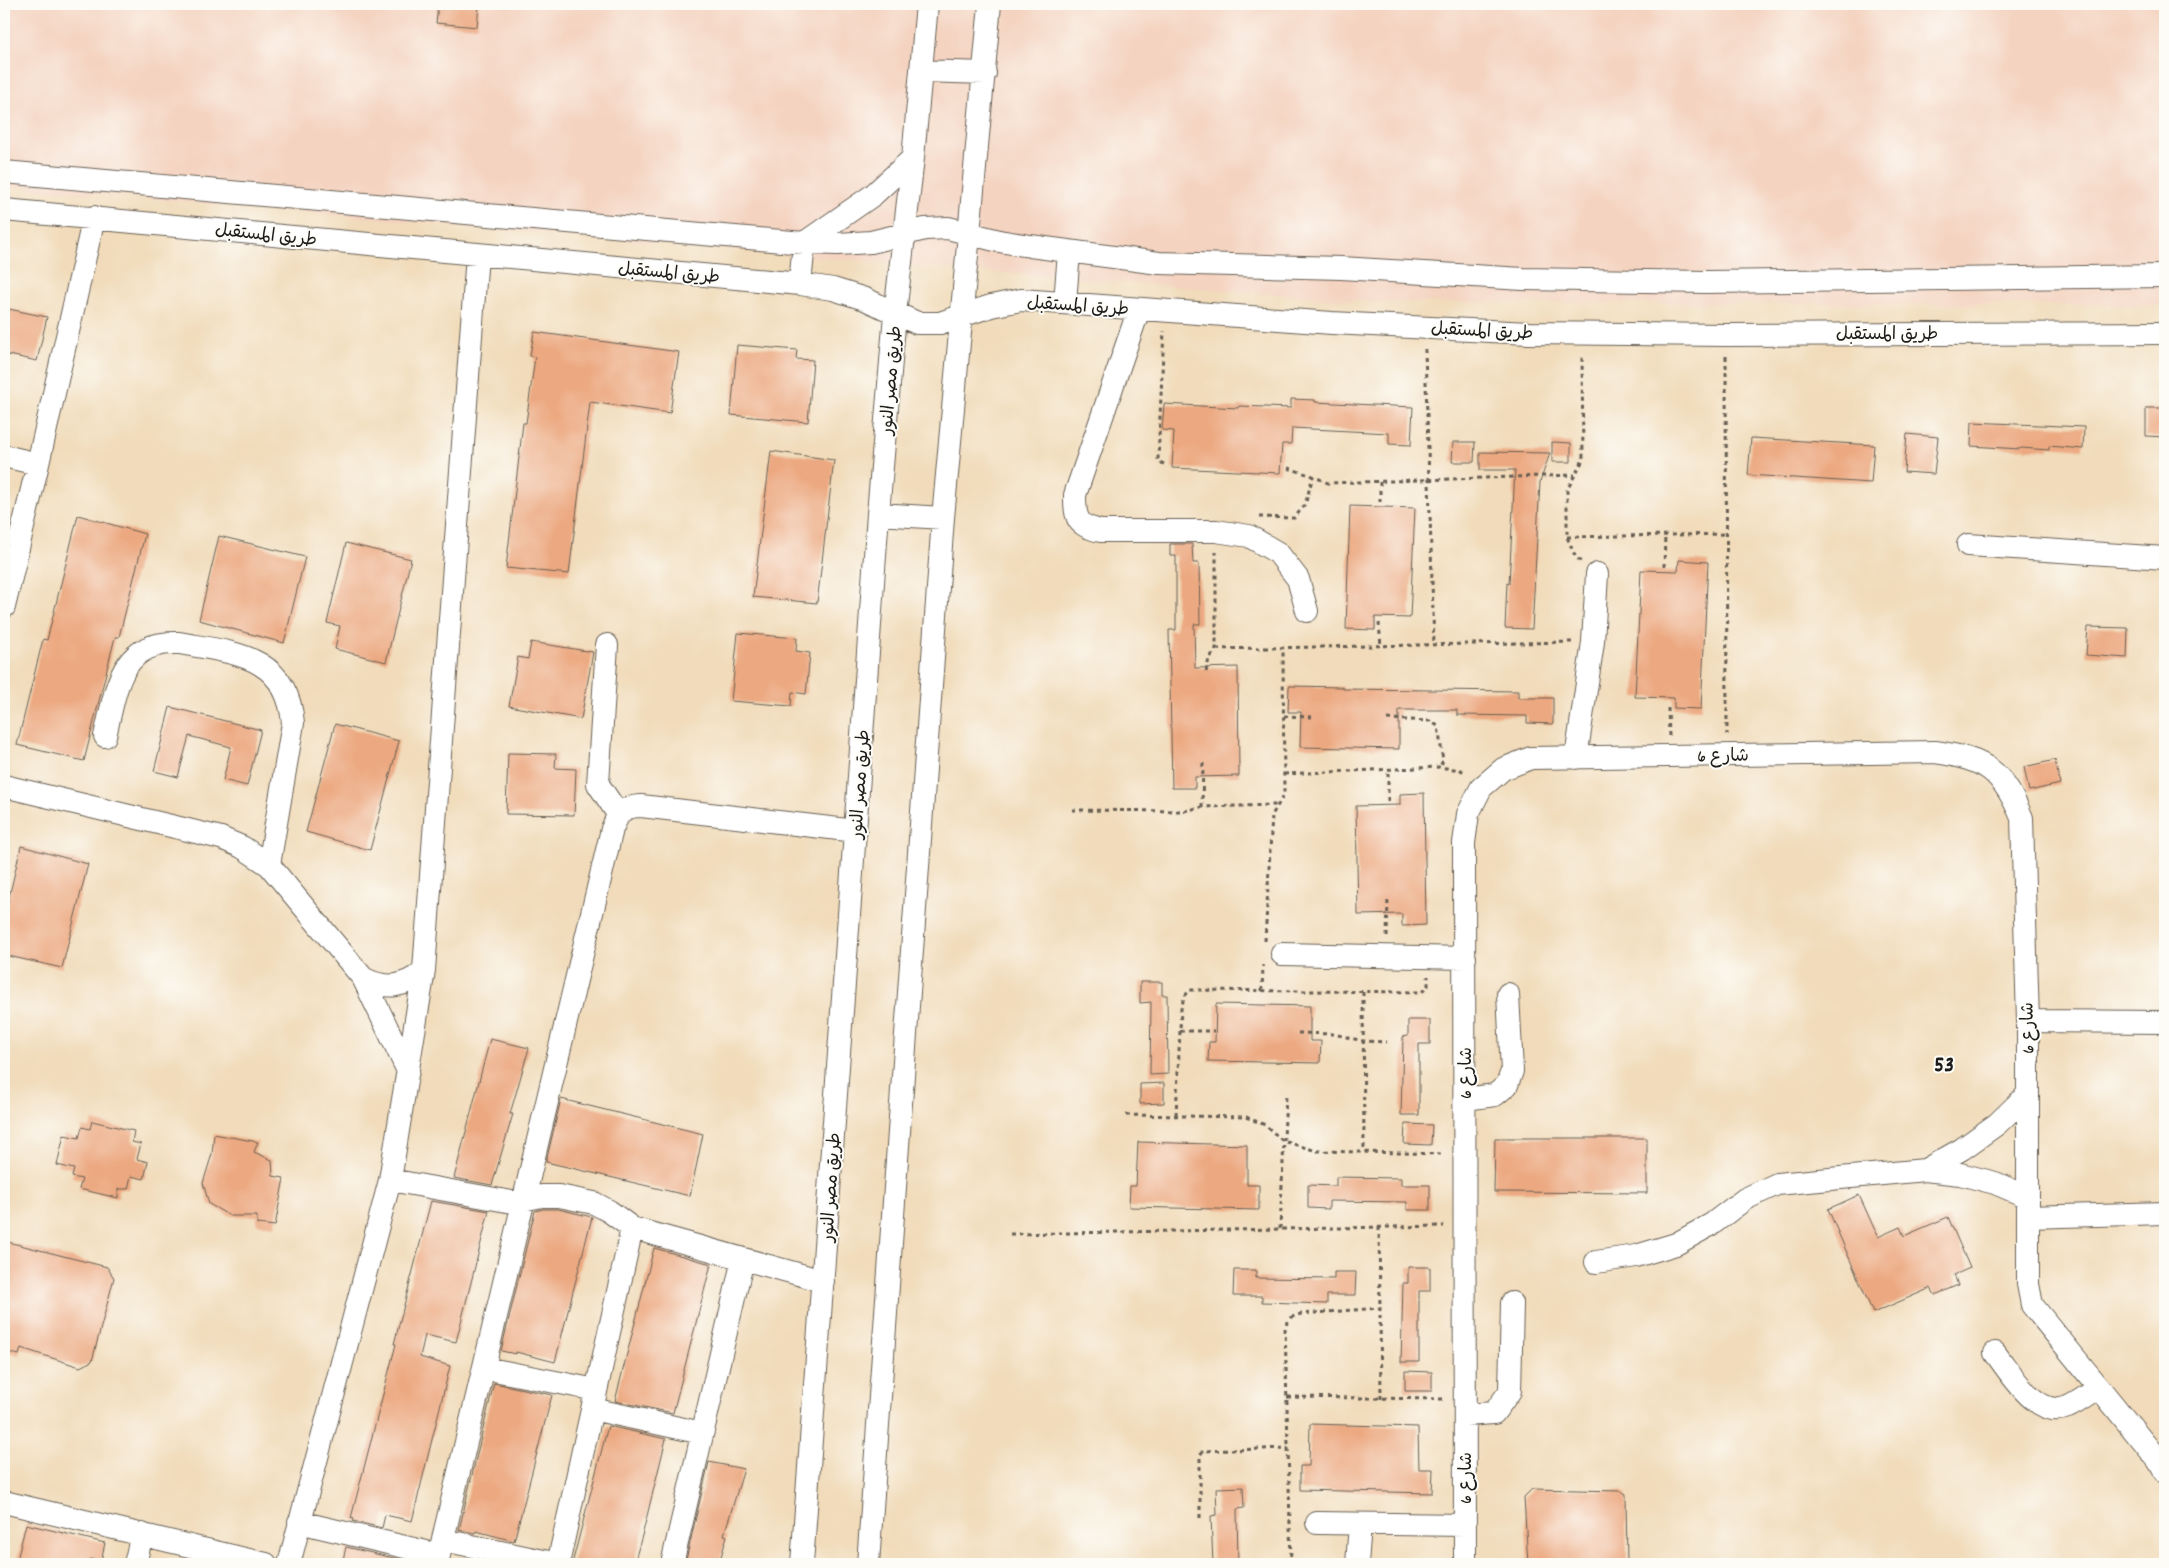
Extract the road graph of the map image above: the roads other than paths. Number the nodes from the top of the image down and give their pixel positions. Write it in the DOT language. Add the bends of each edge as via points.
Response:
graph roads {
  1 [pos="927,4"];
  2 [pos="990,4"];
  3 [pos="922,71"];
  4 [pos="985,73"];
  5 [pos="913,158"];
  6 [pos="4,172"];
  7 [pos="4,210"];
  8 [pos="94,217"];
  9 [pos="969,233"];
  10 [pos="904,234"];
  11 [pos="804,242"];
  12 [pos="1069,252"];
  13 [pos="477,254"];
  14 [pos="2165,276"];
  15 [pos="800,284"];
  16 [pos="1065,302"];
  17 [pos="1139,309"];
  18 [pos="895,314"];
  19 [pos="962,316"];
  20 [pos="2165,333"];
  21 [pos="4,456"];
  22 [pos="38,464"];
  23 [pos="878,514"];
  24 [pos="943,518"];
  25 [pos="1968,545"];
  26 [pos="2165,558"];
  27 [pos="1596,574"];
  28 [pos="4,607"];
  29 [pos="1307,611"];
  30 [pos="608,645"];
  31 [pos="105,736"];
  32 [pos="1576,758"];
  33 [pos="4,786"];
  34 [pos="618,814"];
  35 [pos="856,831"];
  36 [pos="269,865"];
  37 [pos="1270,954"];
  38 [pos="1465,958"];
  39 [pos="424,970"];
  40 [pos="362,978"];
  41 [pos="1508,994"];
  42 [pos="2028,1021"];
  43 [pos="2165,1022"];
  44 [pos="408,1071"];
  45 [pos="2028,1094"];
  46 [pos="1464,1099"];
  47 [pos="1925,1170"];
  48 [pos="390,1180"];
  49 [pos="524,1200"];
  50 [pos="2028,1207"];
  51 [pos="2165,1213"];
  52 [pos="632,1228"];
  53 [pos="743,1259"];
  54 [pos="1596,1262"];
  55 [pos="823,1281"];
  56 [pos="1512,1303"];
  57 [pos="1995,1353"];
  58 [pos="484,1368"];
  59 [pos="2098,1388"];
  60 [pos="594,1399"];
  61 [pos="1465,1407"];
  62 [pos="702,1433"];
  63 [pos="2165,1472"];
  64 [pos="4,1502"];
  65 [pos="299,1522"];
  66 [pos="1317,1523"];
  67 [pos="1360,1524"];
  68 [pos="1465,1526"];
  69 [pos="142,1534"];
  70 [pos="440,1553"];
  71 [pos="135,1564"];
  72 [pos="266,1564"];
  73 [pos="289,1564"];
  74 [pos="558,1564"];
  75 [pos="672,1564"];
  76 [pos="802,1564"];
  77 [pos="868,1564"];
  78 [pos="1357,1564"];
  79 [pos="1465,1564"];
  1 -- 3 [label="street, طريق مصر النور"];
  2 -- 4 [label="street"];
  3 -- 4 [label="street"];
  3 -- 5 [label="street, طريق مصر النور"];
  4 -- 9 [label="street"];
  5 -- 10 [label="street, طريق مصر النور"];
  5 -- 11 [label="street" via="873,196"];
  6 -- 11 [label="street"];
  7 -- 8 [label="street, طريق المستقبل"];
  8 -- 13 [label="street, طريق المستقبل"];
  8 -- 22 [label="street"];
  9 -- 10 [label="street" via="948,228 925,228"];
  9 -- 12 [label="street"];
  9 -- 19 [label="street"];
  10 -- 11 [label="street" via="871,242"];
  10 -- 18 [label="street, طريق مصر النور"];
  11 -- 15 [label="street"];
  12 -- 14 [label="street" via="1159,263 1341,268 1524,279 1706,282"];
  12 -- 16 [label="street"];
  13 -- 15 [label="street, طريق المستقبل"];
  13 -- 39 [label="street"];
  15 -- 18 [label="street, طريق المستقبل" via="833,289 865,299"];
  16 -- 17 [label="street, طريق المستقبل"];
  16 -- 19 [label="street, طريق المستقبل" via="1020,300"];
  17 -- 20 [label="street, طريق المستقبل" via="1424,328 1581,333"];
  17 -- 29 [label="street" via="1075,496 1075,515 1085,528 1101,531 1216,532 1249,536 1278,553 1298,579"];
  18 -- 19 [label="street, طريق المستقبل" via="917,323 940,323"];
  18 -- 23 [label="street, طريق مصر النور"];
  19 -- 24 [label="street"];
  21 -- 22 [label="street"];
  22 -- 28 [label="street"];
  23 -- 24 [label="street"];
  23 -- 35 [label="street, طريق مصر النور"];
  24 -- 77 [label="street"];
  25 -- 26 [label="street"];
  27 -- 32 [label="street" via="1593,642"];
  30 -- 34 [label="street" via="598,784"];
  31 -- 36 [label="street" via="120,676 132,658 150,647 178,643 243,655 267,668 284,688 293,723"];
  32 -- 38 [label="street, شارع 6" via="1531,758 1503,768 1481,788 1468,814 1464,843"];
  32 -- 42 [label="street, شارع 6" via="1935,752 1964,756 1991,769 2011,791 2022,818"];
  33 -- 36 [label="street" via="221,838"];
  34 -- 35 [label="street" via="628,807 641,806"];
  34 -- 49 [label="street"];
  35 -- 55 [label="street, طريق مصر النور"];
  36 -- 40 [label="street"];
  37 -- 38 [label="street"];
  38 -- 46 [label="street, شارع 6"];
  39 -- 40 [label="street" via="397,986 373,984"];
  39 -- 44 [label="street"];
  40 -- 44 [label="street"];
  41 -- 46 [label="street" via="1512,1071 1507,1085 1495,1095"];
  42 -- 43 [label="street"];
  42 -- 45 [label="street, شارع 6"];
  44 -- 48 [label="street"];
  45 -- 47 [label="street" via="1997,1124"];
  45 -- 50 [label="street, شارع 6"];
  46 -- 61 [label="street, شارع 6"];
  47 -- 50 [label="street" via="1995,1183"];
  47 -- 54 [label="street" via="1777,1184 1744,1199 1712,1224 1676,1244 1636,1256"];
  48 -- 49 [label="street" via="512,1202"];
  48 -- 65 [label="street"];
  49 -- 52 [label="street" via="559,1196 594,1203"];
  49 -- 58 [label="street"];
  50 -- 51 [label="street"];
  50 -- 59 [label="street, شارع 6" via="2028,1284 2032,1305"];
  52 -- 53 [label="street"];
  52 -- 60 [label="street"];
  53 -- 55 [label="street"];
  53 -- 62 [label="street"];
  55 -- 76 [label="street, طريق مصر النور"];
  56 -- 61 [label="street" via="1510,1391 1494,1413"];
  57 -- 59 [label="street" via="2031,1399 2048,1408 2067,1408"];
  58 -- 60 [label="street"];
  58 -- 70 [label="street"];
  59 -- 63 [label="street, شارع 6"];
  60 -- 62 [label="street"];
  60 -- 74 [label="street"];
  61 -- 68 [label="street, شارع 6"];
  62 -- 75 [label="street"];
  64 -- 69 [label="street"];
  65 -- 70 [label="street"];
  65 -- 73 [label="street"];
  66 -- 67 [label="street"];
  67 -- 68 [label="street"];
  67 -- 78 [label="street"];
  68 -- 79 [label="street, شارع 6"];
  69 -- 71 [label="street"];
  69 -- 72 [label="street"];
  70 -- 74 [label="street"];
}
